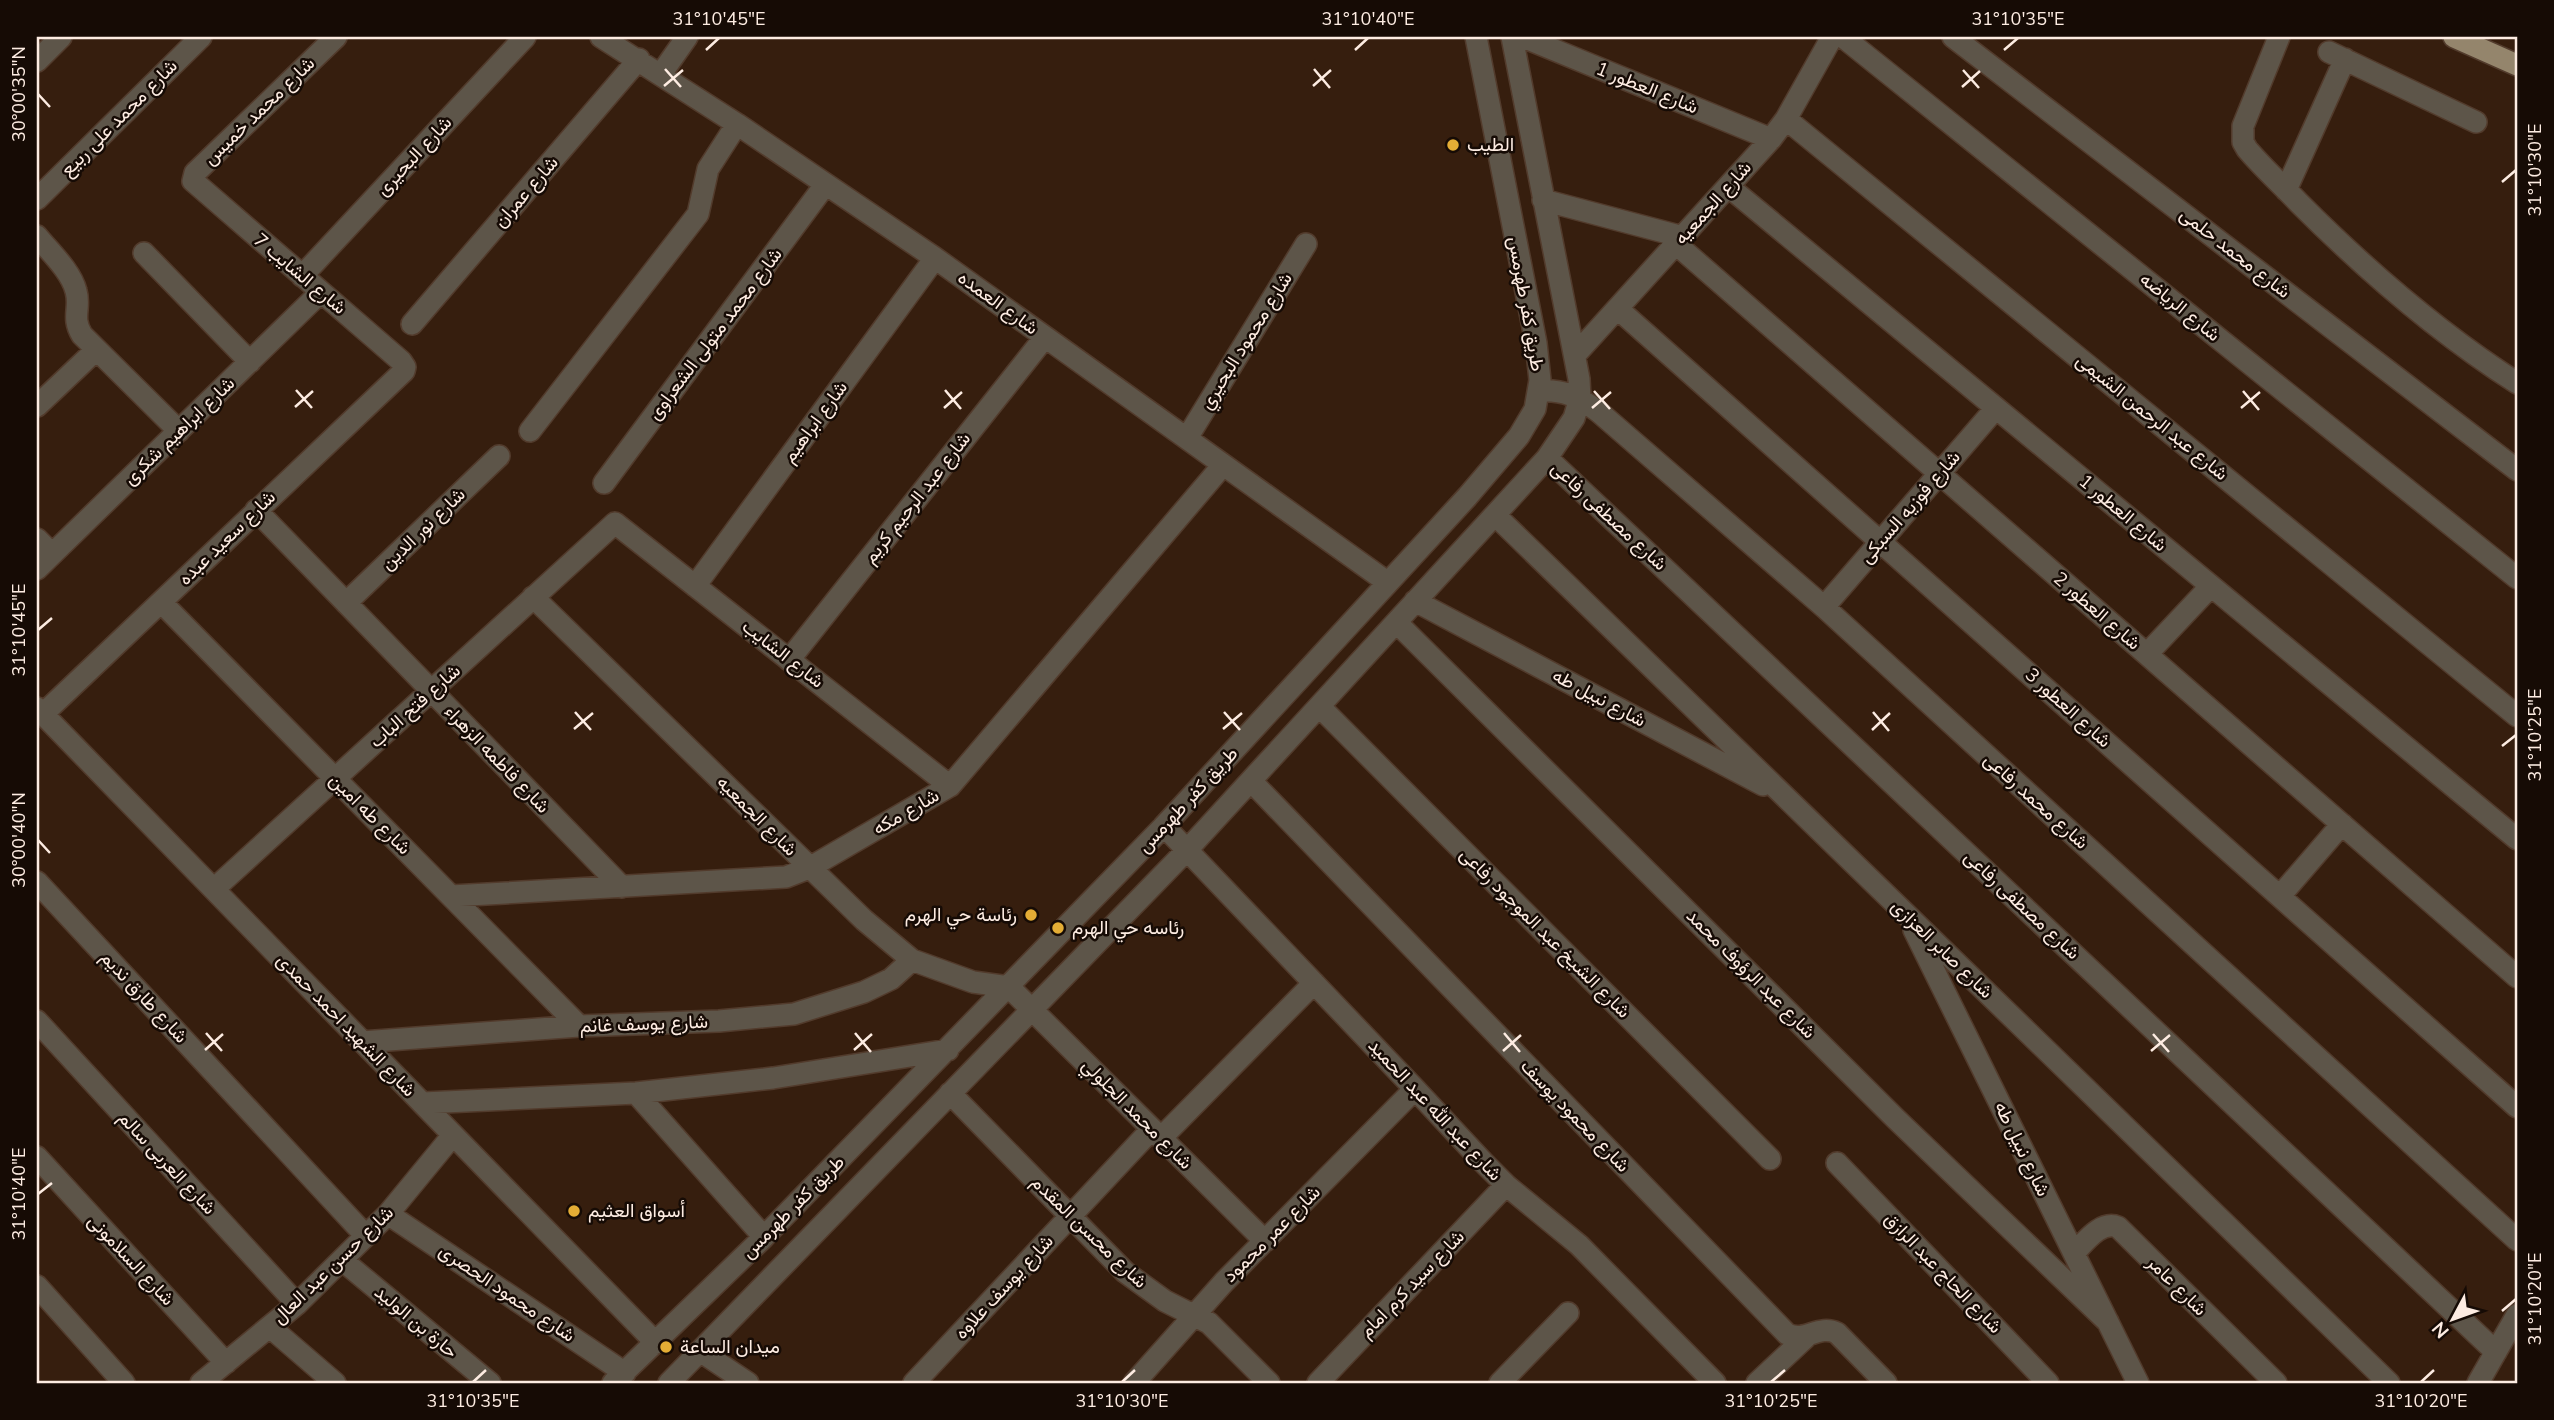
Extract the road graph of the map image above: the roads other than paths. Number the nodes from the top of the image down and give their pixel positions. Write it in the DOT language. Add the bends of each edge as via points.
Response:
graph roads {
  1 [pos="61,37"];
  2 [pos="201,37"];
  3 [pos="335,37"];
  4 [pos="525,37"];
  5 [pos="601,37"];
  6 [pos="687,37"];
  7 [pos="1476,37"];
  8 [pos="1512,37"];
  9 [pos="1523,37"];
  10 [pos="1832,37"];
  11 [pos="1843,37"];
  12 [pos="1953,37"];
  13 [pos="2279,37"];
  14 [pos="2454,37"];
  15 [pos="639,59"];
  16 [pos="37,61"];
  17 [pos="2517,65"];
  18 [pos="661,74"];
  19 [pos="1786,119"];
  20 [pos="2476,122"];
  21 [pos="737,124"];
  22 [pos="1771,139"];
  23 [pos="825,185"];
  24 [pos="1729,187"];
  25 [pos="198,188"];
  26 [pos="2286,190"];
  27 [pos="37,199"];
  28 [pos="1543,200"];
  29 [pos="37,236"];
  30 [pos="1680,240"];
  31 [pos="1306,244"];
  32 [pos="144,253"];
  33 [pos="935,258"];
  34 [pos="302,276"];
  35 [pos="321,292"];
  36 [pos="1618,309"];
  37 [pos="412,324"];
  38 [pos="1045,337"];
  39 [pos="96,350"];
  40 [pos="1575,355"];
  41 [pos="401,361"];
  42 [pos="250,362"];
  43 [pos="2517,383"];
  44 [pos="1538,391"];
  45 [pos="1580,398"];
  46 [pos="37,406"];
  47 [pos="1996,408"];
  48 [pos="178,431"];
  49 [pos="530,431"];
  50 [pos="1187,439"];
  51 [pos="499,456"];
  52 [pos="1547,458"];
  53 [pos="1223,465"];
  54 [pos="2517,470"];
  55 [pos="1939,473"];
  56 [pos="604,484"];
  57 [pos="256,510"];
  58 [pos="1495,515"];
  59 [pos="615,523"];
  60 [pos="37,539"];
  61 [pos="1880,541"];
  62 [pos="44,562"];
  63 [pos="2517,578"];
  64 [pos="1387,582"];
  65 [pos="695,586"];
  66 [pos="2211,586"];
  67 [pos="533,597"];
  68 [pos="1415,601"];
  69 [pos="160,602"];
  70 [pos="346,603"];
  71 [pos="1824,607"];
  72 [pos="1397,622"];
  73 [pos="2147,654"];
  74 [pos="789,660"];
  75 [pos="432,691"];
  76 [pos="1320,707"];
  77 [pos="40,711"];
  78 [pos="2517,716"];
  79 [pos="335,779"];
  80 [pos="1251,781"];
  81 [pos="950,786"];
  82 [pos="1783,796"];
  83 [pos="2342,824"];
  84 [pos="1164,827"];
  85 [pos="2517,839"];
  86 [pos="1187,850"];
  87 [pos="809,868"];
  88 [pos="37,882"];
  89 [pos="622,887"];
  90 [pos="214,889"];
  91 [pos="451,896"];
  92 [pos="2280,896"];
  93 [pos="1906,915"];
  94 [pos="912,960"];
  95 [pos="2517,977"];
  96 [pos="1314,983"];
  97 [pos="1009,987"];
  98 [pos="1032,1009"];
  99 [pos="37,1021"];
  100 [pos="579,1026"];
  101 [pos="362,1042"];
  102 [pos="948,1050"];
  103 [pos="1415,1088"];
  104 [pos="636,1093"];
  105 [pos="950,1093"];
  106 [pos="423,1104"];
  107 [pos="2517,1107"];
  108 [pos="1157,1133"];
  109 [pos="453,1135"];
  110 [pos="37,1157"];
  111 [pos="1770,1159"];
  112 [pos="1837,1163"];
  113 [pos="1506,1185"];
  114 [pos="388,1214"];
  115 [pos="1071,1216"];
  116 [pos="366,1236"];
  117 [pos="764,1237"];
  118 [pos="2517,1240"];
  119 [pos="1265,1241"];
  120 [pos="2074,1253"];
  121 [pos="342,1260"];
  122 [pos="37,1286"];
  123 [pos="297,1304"];
  124 [pos="1568,1313"];
  125 [pos="1195,1315"];
  126 [pos="2517,1315"];
  127 [pos="2108,1322"];
  128 [pos="270,1327"];
  129 [pos="1813,1333"];
  130 [pos="656,1343"];
  131 [pos="700,1350"];
  132 [pos="2496,1352"];
  133 [pos="226,1363"];
  134 [pos="619,1378"];
  135 [pos="672,1382"];
  136 [pos="124,1383"];
  137 [pos="201,1383"];
  138 [pos="335,1383"];
  139 [pos="491,1383"];
  140 [pos="748,1383"];
  141 [pos="914,1383"];
  142 [pos="1134,1383"];
  143 [pos="1269,1383"];
  144 [pos="1318,1383"];
  145 [pos="1500,1383"];
  146 [pos="1715,1383"];
  147 [pos="1757,1383"];
  148 [pos="1886,1383"];
  149 [pos="2048,1383"];
  150 [pos="2138,1383"];
  151 [pos="2276,1383"];
  152 [pos="2389,1383"];
  153 [pos="2478,1383"];
  1 -- 16 [label="street"];
  2 -- 27 [label="street, شارع محمد على ربيع"];
  3 -- 25 [label="street, شارع محمد خميس" via="195,173 193,181"];
  4 -- 34 [label="street, شارع البحيرى"];
  5 -- 15 [label="street, شارع العمده"];
  6 -- 18 [label="street"];
  7 -- 44 [label="street, طريق كفر طهرمس" via="1536,343"];
  8 -- 28 [label="street, طريق كفر طهرمس"];
  9 -- 22 [label="street, شارع العطور 1"];
  10 -- 19 [label="street, شارع الجمعيه"];
  11 -- 63 [label="street, شارع الرياضه"];
  12 -- 54 [label="street, شارع محمد حلمى"];
  13 -- 26 [label="street" via="2242,134 2247,149"];
  14 -- 17 [label="main road"];
  15 -- 18 [label="street, شارع العمده"];
  15 -- 37 [label="street, شارع عمران"];
  18 -- 21 [label="street, شارع العمده"];
  19 -- 22 [label="street, شارع الجمعيه"];
  19 -- 78 [label="street, شارع عبد الرحمن الشيمى"];
  20 -- 26 [label="street" via="2337,55"];
  21 -- 23 [label="street, شارع العمده"];
  21 -- 49 [label="street" via="708,169 698,214"];
  22 -- 24 [label="street, شارع الجمعيه"];
  23 -- 33 [label="street, شارع العمده"];
  23 -- 56 [label="street, شارع محمد متولى الشعراوى"];
  24 -- 30 [label="street, شارع الجمعيه"];
  24 -- 47 [label="street, شارع العطور 1"];
  25 -- 34 [label="street, شارع الشايب 7"];
  26 -- 43 [label="street" via="2406,302"];
  28 -- 30 [label="street, شارع العطور 2"];
  28 -- 40 [label="street, طريق كفر طهرمس"];
  29 -- 39 [label="street" via="73,283 78,301 76,326"];
  30 -- 36 [label="street, شارع الجمعيه"];
  30 -- 55 [label="street, شارع العطور 2"];
  31 -- 50 [label="street, شارع محمود البحيري"];
  32 -- 42 [label="street"];
  33 -- 38 [label="street, شارع العمده"];
  33 -- 65 [label="street, شارع ابراهيم"];
  34 -- 35 [label="street, شارع الشايب 7"];
  35 -- 41 [label="street, شارع الشايب 7"];
  35 -- 42 [label="street, شارع ابراهيم شكرى"];
  36 -- 40 [label="street, شارع الجمعيه"];
  36 -- 61 [label="street, شارع العطور 3"];
  38 -- 50 [label="street, شارع العمده"];
  38 -- 74 [label="street, شارع عبد الرحيم كريم"];
  39 -- 46 [label="street"];
  39 -- 48 [label="street"];
  40 -- 45 [label="street, طريق كفر طهرمس"];
  41 -- 57 [label="street, شارع سعيد عبده" via="405,368 401,374"];
  42 -- 48 [label="street, شارع ابراهيم شكرى"];
  44 -- 45 [label="street, شارع محمد رفاعى" via="1560,391"];
  44 -- 64 [label="street, طريق كفر طهرمس" via="1535,409 1519,436"];
  45 -- 52 [label="street, طريق كفر طهرمس" via="1574,418"];
  45 -- 71 [label="street, شارع محمد رفاعى"];
  47 -- 55 [label="street, شارع فوزيه السبكى"];
  47 -- 66 [label="street, شارع العطور 1"];
  48 -- 62 [label="street, شارع ابراهيم شكرى"];
  50 -- 53 [label="street, شارع العمده"];
  51 -- 70 [label="street, شارع نور الدين"];
  52 -- 58 [label="street, طريق كفر طهرمس"];
  52 -- 132 [label="street, شارع مصطفى رفاعى"];
  53 -- 64 [label="street, شارع العمده"];
  53 -- 81 [label="street, شارع مكه"];
  55 -- 61 [label="street, شارع فوزيه السبكى"];
  55 -- 73 [label="street, شارع العطور 2"];
  57 -- 69 [label="street, شارع سعيد عبده"];
  57 -- 70 [label="street, شارع فاطمه الزهراء"];
  58 -- 68 [label="street, طريق كفر طهرمس"];
  58 -- 82 [label="street, شارع صابر العزازى"];
  59 -- 65 [label="street, شارع الشايب"];
  59 -- 67 [label="street, شارع فتح الباب"];
  60 -- 62 [label="street"];
  61 -- 71 [label="street, شارع فوزيه السبكى"];
  61 -- 92 [label="street, شارع العطور 3"];
  64 -- 84 [label="street, طريق كفر طهرمس"];
  65 -- 74 [label="street, شارع الشايب"];
  66 -- 73 [label="street"];
  66 -- 85 [label="street, شارع العطور 1"];
  67 -- 75 [label="street, شارع فتح الباب"];
  67 -- 87 [label="street, شارع الجمعيه"];
  68 -- 72 [label="street, طريق كفر طهرمس"];
  68 -- 82 [label="street, شارع نبيل طه"];
  69 -- 77 [label="street, شارع سعيد عبده"];
  69 -- 79 [label="street, شارع طه امين"];
  70 -- 75 [label="street, شارع فاطمه الزهراء"];
  71 -- 118 [label="street, شارع محمد رفاعى"];
  72 -- 76 [label="street, طريق كفر طهرمس"];
  72 -- 127 [label="street, شارع عبد الرؤوف محمد" via="1886,1109"];
  73 -- 83 [label="street, شارع العطور 2"];
  74 -- 81 [label="street, شارع الشايب"];
  75 -- 79 [label="street, شارع فتح الباب"];
  75 -- 89 [label="street, شارع فاطمه الزهراء"];
  76 -- 80 [label="street, طريق كفر طهرمس"];
  76 -- 111 [label="street, شارع الشيخ عبد الموجود رفاعى"];
  77 -- 90 [label="street, شارع الشهيد احمد حمدى"];
  79 -- 90 [label="street, شارع فتح الباب"];
  79 -- 91 [label="street, شارع طه امين"];
  80 -- 86 [label="street, طريق كفر طهرمس"];
  80 -- 129 [label="street, شارع محمود يوسف" via="1787,1334"];
  81 -- 87 [label="street, شارع مكه"];
  82 -- 93 [label="street, شارع صابر العزازى"];
  83 -- 92 [label="street"];
  83 -- 95 [label="street, شارع العطور 2"];
  84 -- 86 [label="street, شارع عبد الله عبد الحميد"];
  84 -- 97 [label="street, طريق كفر طهرمس"];
  86 -- 96 [label="street, شارع عبد الله عبد الحميد"];
  86 -- 98 [label="street, طريق كفر طهرمس"];
  87 -- 89 [label="street, شارع مكه" via="786,877"];
  87 -- 94 [label="street, شارع الجمعيه"];
  88 -- 116 [label="street, شارع طارق نديم"];
  89 -- 91 [label="street, شارع مكه"];
  90 -- 101 [label="street, شارع الشهيد احمد حمدى"];
  91 -- 100 [label="street, شارع طه امين"];
  92 -- 107 [label="street, شارع العطور 3"];
  93 -- 120 [label="street, شارع نبيل طه"];
  93 -- 152 [label="street, شارع صابر العزازى"];
  94 -- 97 [label="street, شارع الجمعيه" via="973,982"];
  94 -- 100 [label="street, شارع يوسف غانم" via="891,979 864,992 794,1014"];
  96 -- 103 [label="street, شارع عبد الله عبد الحميد"];
  96 -- 108 [label="street, شارع يوسف علاوه"];
  97 -- 98 [label="street, شارع محمد الجلولي"];
  97 -- 102 [label="street, طريق كفر طهرمس"];
  98 -- 105 [label="street, طريق كفر طهرمس"];
  98 -- 108 [label="street, شارع محمد الجلولي"];
  99 -- 123 [label="street, شارع العربى سالم"];
  100 -- 101 [label="street, شارع يوسف غانم"];
  101 -- 106 [label="street, شارع الشهيد احمد حمدى"];
  102 -- 104 [label="street" via="774,1079"];
  102 -- 117 [label="street, طريق كفر طهرمس"];
  103 -- 113 [label="street, شارع عبد الله عبد الحميد"];
  103 -- 119 [label="street, شارع عمر محمود"];
  104 -- 106 [label="street"];
  104 -- 117 [label="street"];
  105 -- 115 [label="street, شارع محسن المقدم"];
  105 -- 131 [label="street, طريق كفر طهرمس"];
  106 -- 109 [label="street, شارع الشهيد احمد حمدى"];
  108 -- 115 [label="street, شارع يوسف علاوه"];
  108 -- 119 [label="street, شارع محمد الجلولي"];
  109 -- 114 [label="street, شارع حسن عبد العال"];
  109 -- 130 [label="street, شارع الشهيد احمد حمدى"];
  110 -- 133 [label="street, شارع السلامونى"];
  112 -- 149 [label="street, شارع الحاج عبد الرازق"];
  113 -- 144 [label="street, شارع سيد كرم امام"];
  113 -- 146 [label="street, شارع عبد الله عبد الحميد" via="1579,1245"];
  114 -- 116 [label="street, شارع حسن عبد العال"];
  114 -- 134 [label="street, شارع محمود الحصرى"];
  115 -- 125 [label="street, شارع محسن المقدم" via="1138,1283"];
  115 -- 141 [label="street, شارع يوسف علاوه"];
  116 -- 121 [label="street, شارع حسن عبد العال"];
  117 -- 130 [label="street, طريق كفر طهرمس"];
  119 -- 125 [label="street, شارع عمر محمود"];
  120 -- 127 [label="street, شارع نبيل طه"];
  120 -- 151 [label="street, شارع عامر" via="2103,1227 2118,1227"];
  121 -- 123 [label="street, شارع حسن عبد العال"];
  121 -- 139 [label="street, حارة بن الوليد"];
  122 -- 136 [label="street"];
  123 -- 128 [label="street, شارع حسن عبد العال"];
  124 -- 145 [label="street"];
  125 -- 142 [label="street, شارع عمر محمود"];
  125 -- 143 [label="street, شارع محسن المقدم" via="1221,1334"];
  126 -- 132 [label="street"];
  127 -- 150 [label="street, شارع نبيل طه"];
  128 -- 133 [label="street, شارع حسن عبد العال"];
  128 -- 138 [label="street"];
  129 -- 147 [label="street"];
  129 -- 148 [label="street, شارع محمود يوسف" via="1829,1329 1837,1333"];
  130 -- 134 [label="street, طريق كفر طهرمس"];
  131 -- 135 [label="street, طريق كفر طهرمس"];
  131 -- 140 [label="street"];
  132 -- 153 [label="street"];
  133 -- 137 [label="street, شارع حسن عبد العال"];
}
